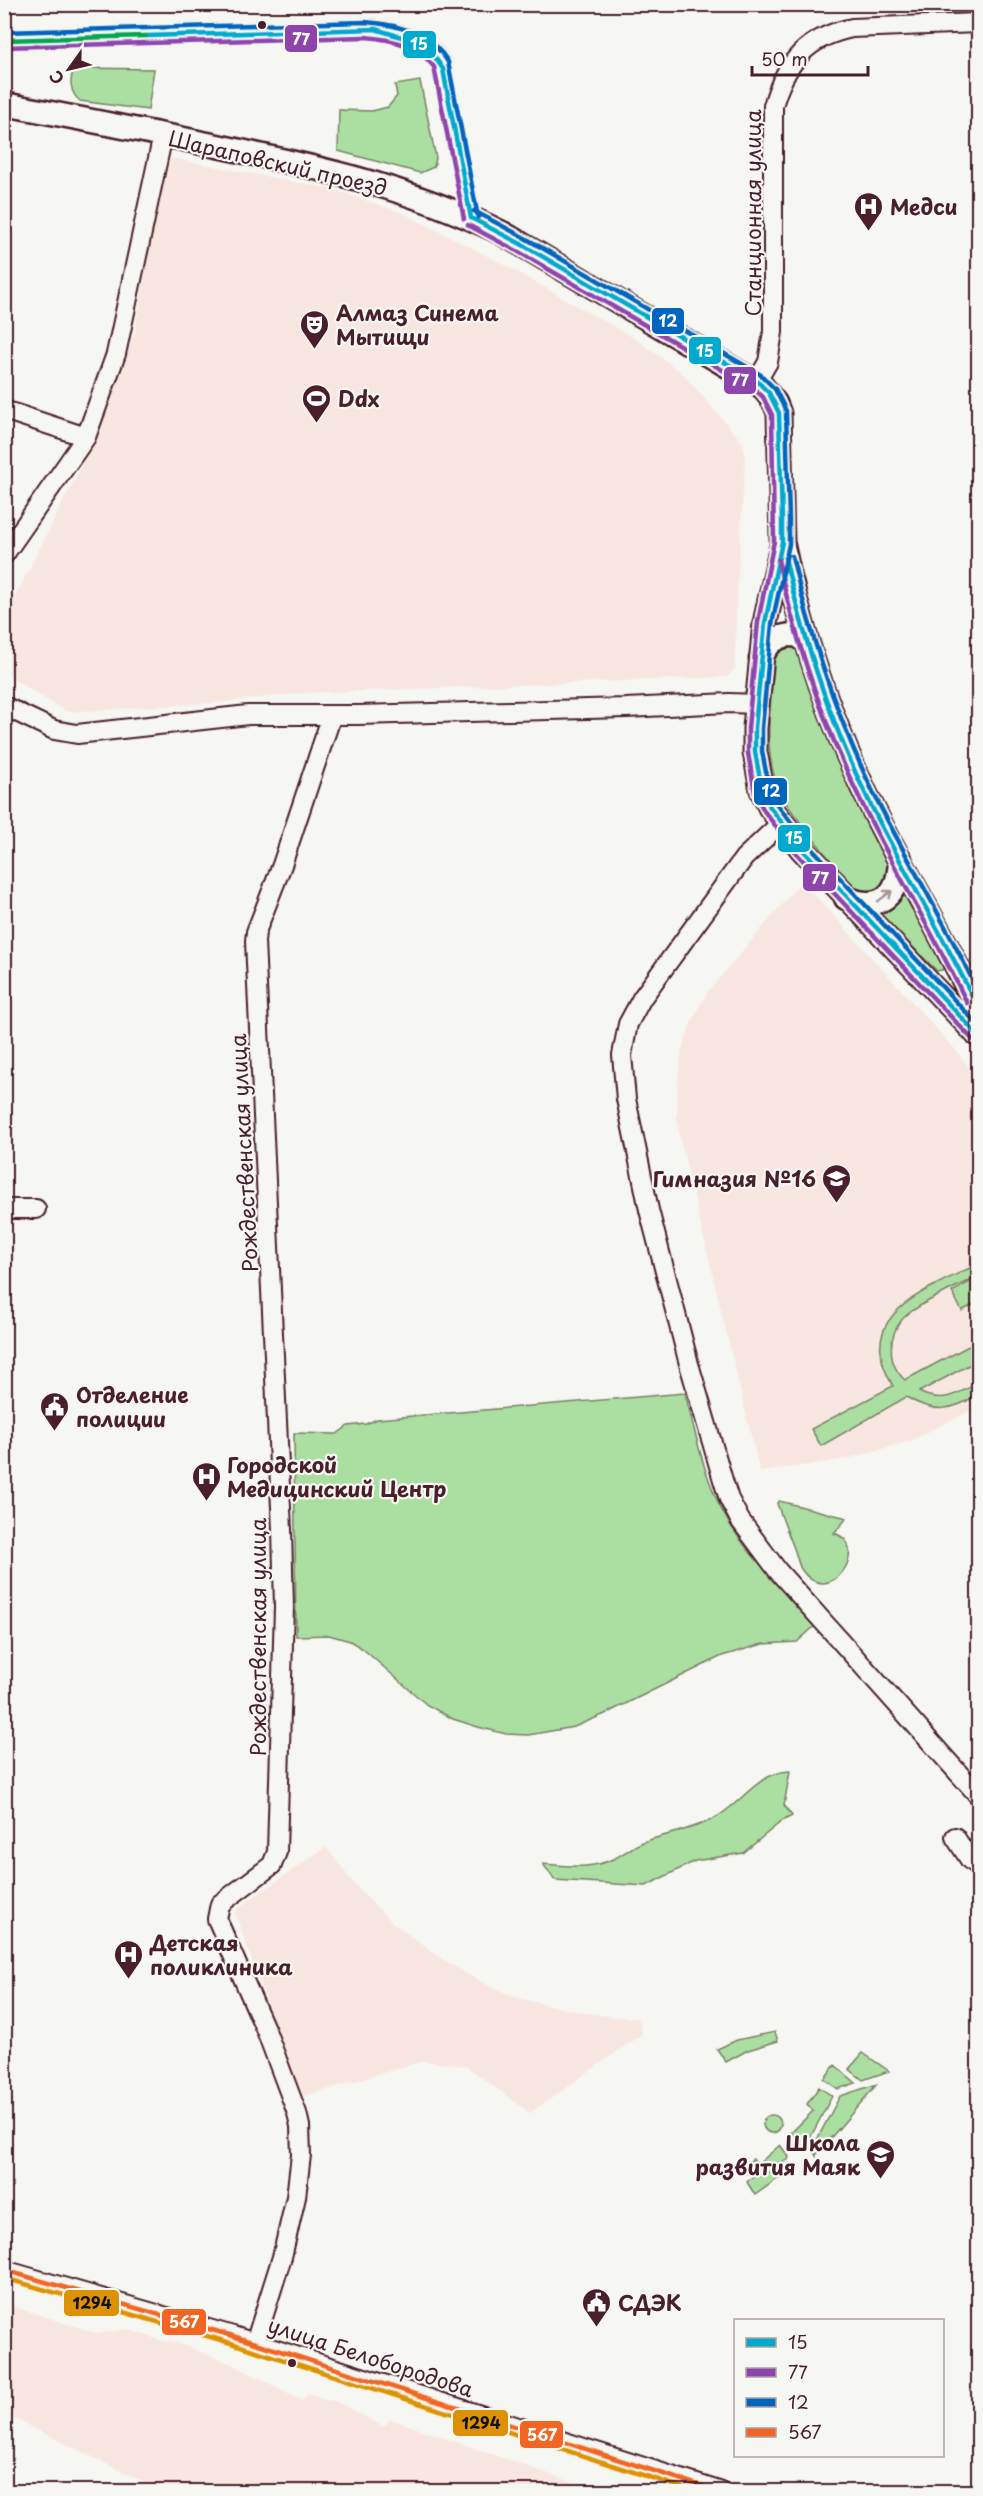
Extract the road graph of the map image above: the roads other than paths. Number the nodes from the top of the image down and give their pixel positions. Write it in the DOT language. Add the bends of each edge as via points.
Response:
graph roads {
  1 [pos="978,23"];
  2 [pos="4,40"];
  3 [pos="4,104"];
  4 [pos="163,135"];
  5 [pos="471,218"];
  6 [pos="757,381"];
  7 [pos="4,410"];
  8 [pos="86,437"];
  9 [pos="782,542"];
  10 [pos="4,555"];
  11 [pos="807,642"];
  12 [pos="760,659"];
  13 [pos="757,704"];
  14 [pos="4,706"];
  15 [pos="332,715"];
  16 [pos="781,823"];
  17 [pos="900,859"];
  18 [pos="846,898"];
  19 [pos="978,1011"];
  20 [pos="978,1035"];
  21 [pos="4,1209"];
  22 [pos="36,1209"];
  23 [pos="978,1795"];
  24 [pos="955,1837"];
  25 [pos="978,1865"];
  26 [pos="4,2270"];
  27 [pos="255,2343"];
  28 [pos="722,2492"];
  1 -- 6 [label="street, Станционная улица" via="838,31 808,46 787,70 773,106 773,332 768,362"];
  2 -- 5 [label="street" via="375,29 398,35 428,48 441,63"];
  3 -- 4 [label="main road, Шараповский проезд"];
  4 -- 5 [label="main road, Шараповский проезд" via="346,174"];
  4 -- 8 [label="street" via="116,354"];
  5 -- 6 [label="main road, Шараповский проезд"];
  6 -- 9 [label="main road" via="769,393 779,414"];
  7 -- 8 [label="street"];
  8 -- 10 [label="street"];
  9 -- 11 [label="main road"];
  9 -- 12 [label="main road"];
  11 -- 12 [label="main road" via="797,635 779,638"];
  11 -- 17 [label="main road" via="854,769"];
  12 -- 13 [label="main road"];
  13 -- 15 [label="street"];
  13 -- 16 [label="main road" via="757,773"];
  14 -- 15 [label="street" via="54,730 77,734 248,715"];
  15 -- 27 [label="street, Рождественская улица" via="255,941 283,1563 278,1852 272,1865 220,1904 217,1918 290,2093 301,2141 296,2197"];
  16 -- 18 [label="main road"];
  16 -- 23 [label="street" via="744,858 642,998 628,1024 623,1074 634,1141 664,1271 729,1499 778,1571"];
  18 -- 17 [label="main road, one-way" via="867,904 887,896 896,886"];
  17 -- 19 [label="main road"];
  18 -- 20 [label="main road"];
  21 -- 22 [label="street"];
  24 -- 25 [label="street" via="970,1860"];
  26 -- 27 [label="street, улица Белобородова"];
  27 -- 28 [label="street, улица Белобородова"];
}
